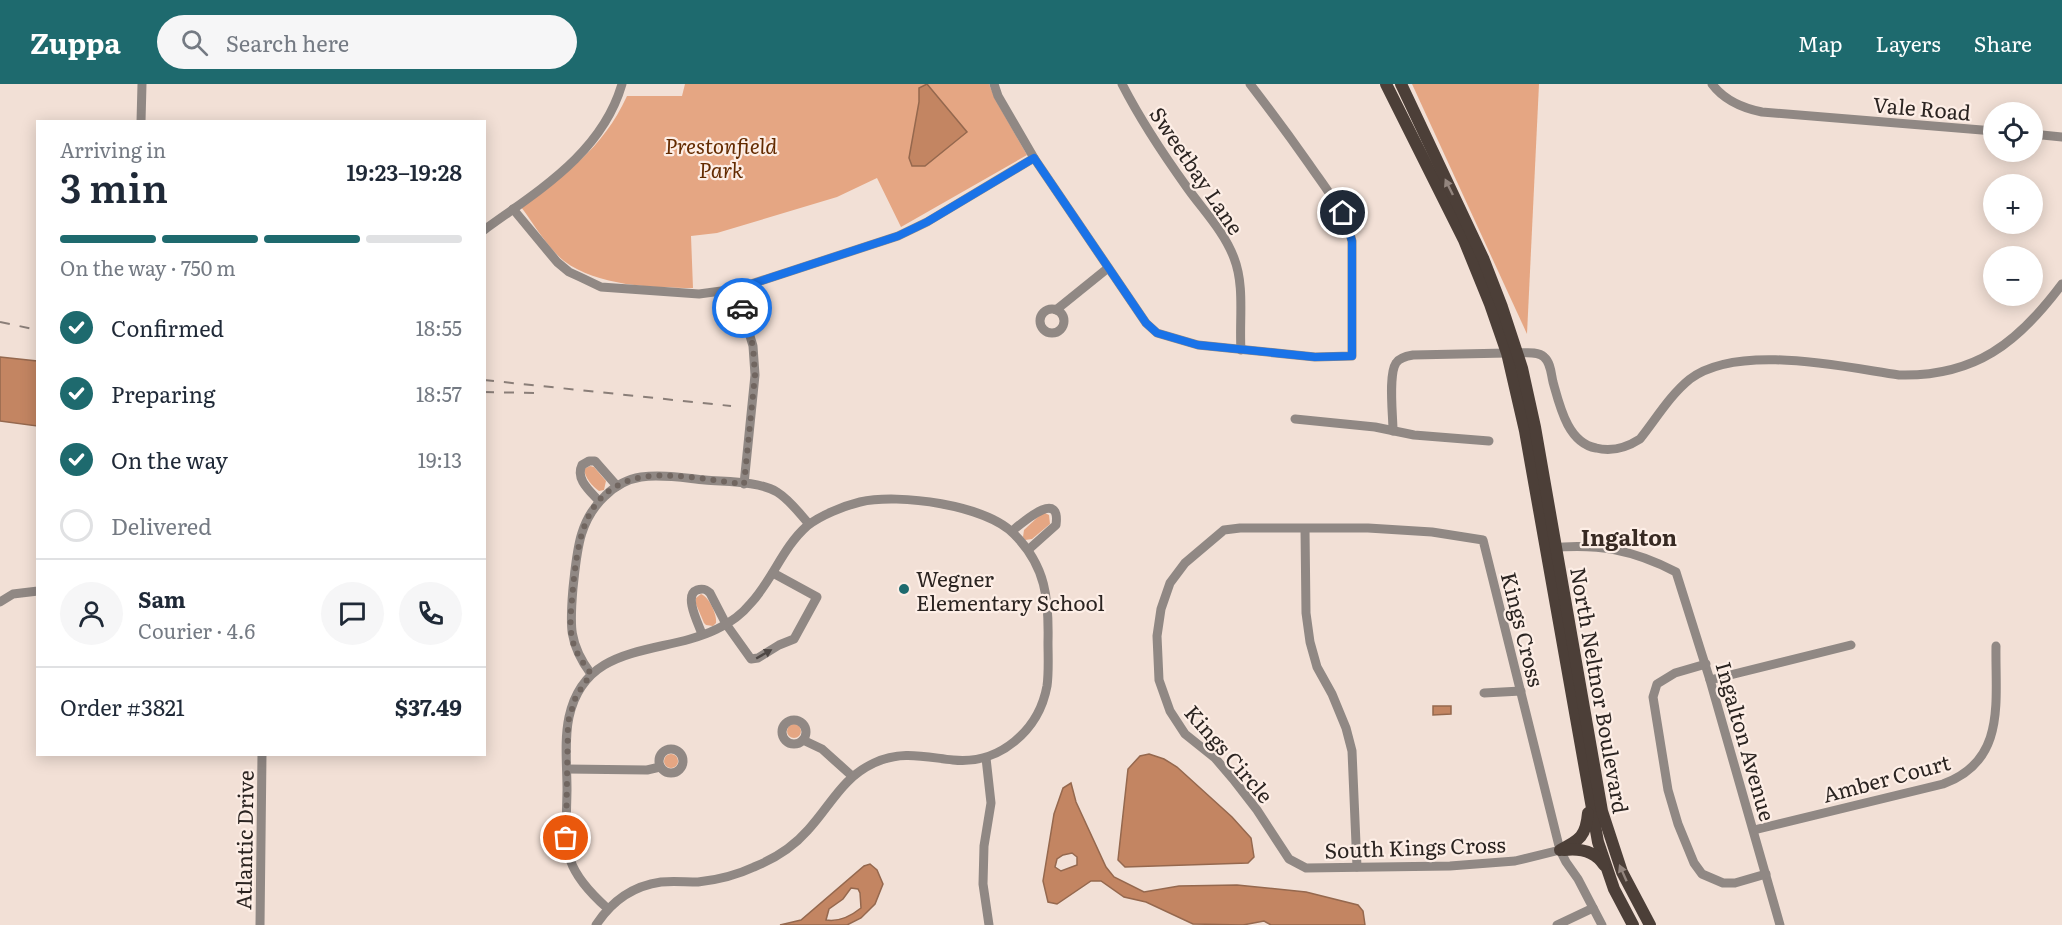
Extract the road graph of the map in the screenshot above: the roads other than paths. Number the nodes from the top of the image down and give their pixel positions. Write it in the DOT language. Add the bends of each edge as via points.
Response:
graph roads {
  1 [pos="142,84"];
  2 [pos="622,84"];
  3 [pos="994,84"];
  4 [pos="1122,84"];
  5 [pos="1251,84"];
  6 [pos="1386,84"];
  7 [pos="1401,84"];
  8 [pos="1712,84"];
  9 [pos="141,120"];
  10 [pos="1983,130"];
  11 [pos="2043,136"];
  12 [pos="2062,137"];
  13 [pos="1034,158"];
  14 [pos="513,209"];
  15 [pos="486,229"];
  16 [pos="1108,268"];
  17 [pos="2062,284"];
  18 [pos="736,289"];
  19 [pos="1056,310"];
  20 [pos="1240,350"];
  21 [pos="1512,353"];
  22 [pos="1295,419"];
  23 [pos="1393,430"];
  24 [pos="1489,441"];
  25 [pos="744,484"];
  26 [pos="617,486"];
  27 [pos="599,501"];
  28 [pos="809,524"];
  29 [pos="1372,528"];
  30 [pos="1305,529"];
  31 [pos="1012,531"];
  32 [pos="1551,548"];
  33 [pos="1028,550"];
  34 [pos="773,573"];
  35 [pos="36,591"];
  36 [pos="0,602"];
  37 [pos="726,624"];
  38 [pos="702,634"];
  39 [pos="1851,645"];
  40 [pos="1996,646"];
  41 [pos="1706,664"];
  42 [pos="591,674"];
  43 [pos="1710,680"];
  44 [pos="1521,691"];
  45 [pos="1484,693"];
  46 [pos="803,740"];
  47 [pos="262,756"];
  48 [pos="986,758"];
  49 [pos="660,767"];
  50 [pos="567,769"];
  51 [pos="852,776"];
  52 [pos="1589,796"];
  53 [pos="1754,830"];
  54 [pos="1560,850"];
  55 [pos="1605,866"];
  56 [pos="1357,867"];
  57 [pos="1306,868"];
  58 [pos="1766,874"];
  59 [pos="607,908"];
  60 [pos="1593,908"];
  61 [pos="260,925"];
  62 [pos="596,925"];
  63 [pos="989,925"];
  64 [pos="1557,925"];
  65 [pos="1602,925"];
  66 [pos="1633,925"];
  67 [pos="1650,925"];
  68 [pos="1780,925"];
  1 -- 9 [label="street"];
  2 -- 14 [label="street" via="614,109 581,156"];
  3 -- 13 [label="street"];
  4 -- 20 [label="street, Sweetbay Lane" via="1234,258 1240,280"];
  5 -- 20 [label="street" via="1337,204 1349,227 1352,356"];
  6 -- 21 [label="main road, North Neltnor Boulevard" via="1464,240"];
  21 -- 7 [label="main road, North Neltnor Boulevard, one-way" via="1502,307 1483,258"];
  8 -- 10 [label="street, Vale Road" via="1741,106 1762,112"];
  11 -- 12 [label="street"];
  13 -- 16 [label="street"];
  13 -- 18 [label="street" via="898,236"];
  14 -- 15 [label="street"];
  14 -- 18 [label="street" via="557,262 601,287 699,294"];
  16 -- 19 [label="street"];
  16 -- 20 [label="street" via="1157,333 1198,345"];
  17 -- 21 [label="street" via="2034,320 1986,356 1961,368 1899,375 1792,360 1728,363 1689,380 1640,439 1615,449 1591,447 1575,437 1564,417 1545,357"];
  18 -- 25 [label="street" via="753,346 755,375"];
  21 -- 23 [label="street" via="1413,355 1400,359 1392,376"];
  21 -- 32 [label="main road, North Neltnor Boulevard"];
  22 -- 23 [label="street"];
  23 -- 24 [label="street"];
  25 -- 26 [label="street" via="653,476"];
  25 -- 28 [label="street" via="776,492"];
  26 -- 27 [label="street"];
  26 -- 27 [label="street" via="598,463 589,461 582,465 580,478"];
  27 -- 42 [label="street" via="588,515 580,537 570,620 574,645"];
  28 -- 31 [label="street" via="859,502 887,499 968,508"];
  28 -- 34 [label="street" via="785,551"];
  29 -- 30 [label="street, Kings Circle"];
  29 -- 44 [label="street, Kings Cross" via="1483,540"];
  30 -- 56 [label="street" via="1310,642 1352,751"];
  30 -- 57 [label="street, Kings Circle" via="1224,530 1185,563 1170,583 1157,636 1159,680 1170,711 1185,734 1215,758 1233,780 1289,859"];
  31 -- 33 [label="street"];
  31 -- 33 [label="street" via="1038,510 1053,511 1056,525"];
  32 -- 41 [label="street, Ingalton Avenue" via="1627,551 1676,572"];
  32 -- 52 [label="main road, North Neltnor Boulevard"];
  67 -- 32 [label="main road, North Neltnor Boulevard, one-way" via="1622,872 1602,811"];
  33 -- 48 [label="street" via="1043,579 1048,603 1048,682 1039,711 1024,734 1006,749"];
  34 -- 37 [label="street" via="741,615"];
  37 -- 34 [label="street, one-way" via="751,659 794,639 817,597"];
  35 -- 36 [label="street" via="13,594"];
  37 -- 38 [label="street"];
  37 -- 38 [label="street" via="710,593 699,589 693,592 691,604"];
  38 -- 42 [label="street" via="624,654"];
  39 -- 43 [label="street"];
  40 -- 53 [label="street, Amber Court" via="1994,727 1989,744 1974,767 1943,784"];
  41 -- 43 [label="street, Ingalton Avenue"];
  41 -- 58 [label="street" via="1675,673 1657,684 1653,697 1673,809 1701,874 1723,884"];
  42 -- 50 [label="street" via="576,696 570,714"];
  43 -- 53 [label="street, Ingalton Avenue"];
  44 -- 45 [label="street"];
  44 -- 54 [label="street, Kings Cross"];
  46 -- 51 [label="street" via="822,749"];
  47 -- 61 [label="street, Atlantic Drive"];
  48 -- 51 [label="street" via="901,755 880,760"];
  48 -- 63 [label="street" via="991,803 983,884"];
  49 -- 50 [label="street"];
  50 -- 59 [label="street" via="569,858 577,876"];
  51 -- 59 [label="street" via="806,834 770,859 721,878 651,884"];
  52 -- 54 [label="main road" via="1584,833 1580,840"];
  52 -- 55 [label="main road, North Neltnor Boulevard"];
  53 -- 58 [label="street, Ingalton Avenue"];
  54 -- 55 [label="main road" via="1588,851"];
  54 -- 56 [label="street, South Kings Cross" via="1515,861"];
  54 -- 60 [label="street"];
  55 -- 66 [label="main road, North Neltnor Boulevard"];
  56 -- 57 [label="street, South Kings Cross"];
  58 -- 68 [label="street, Ingalton Avenue"];
  59 -- 62 [label="street"];
  60 -- 64 [label="street"];
  60 -- 65 [label="street"];
}
